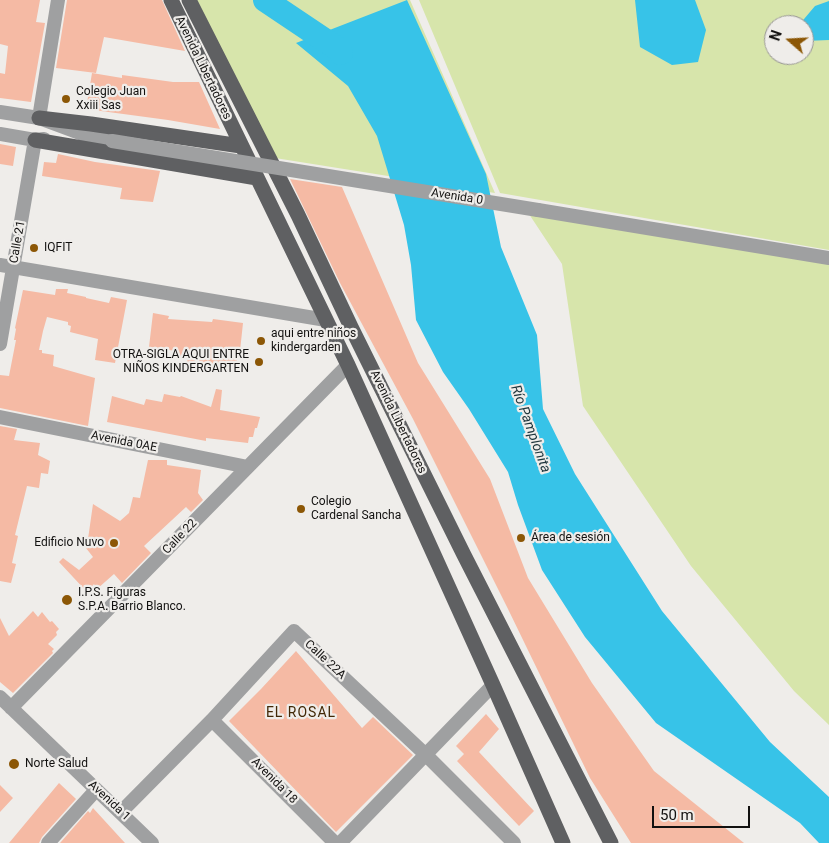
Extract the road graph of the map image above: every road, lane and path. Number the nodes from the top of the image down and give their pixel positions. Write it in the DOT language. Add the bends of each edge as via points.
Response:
graph roads {
  1 [pos="58,0"];
  2 [pos="171,0"];
  3 [pos="189,0"];
  4 [pos="0,112"];
  5 [pos="39,118"];
  6 [pos="0,134"];
  7 [pos="85,136"];
  8 [pos="35,140"];
  9 [pos="241,146"];
  10 [pos="257,178"];
  11 [pos="829,258"];
  12 [pos="7,266"];
  13 [pos="326,320"];
  14 [pos="0,344"];
  15 [pos="348,365"];
  16 [pos="0,418"];
  17 [pos="248,467"];
  18 [pos="493,685"];
  19 [pos="0,697"];
  20 [pos="11,708"];
  21 [pos="212,720"];
  22 [pos="426,755"];
  23 [pos="92,795"];
  24 [pos="121,812"];
  25 [pos="146,841"];
  26 [pos="610,842"];
  27 [pos="48,843"];
  28 [pos="335,843"];
  29 [pos="340,843"];
  30 [pos="514,843"];
  31 [pos="563,843"];
  1 -- 5 [label="street"];
  2 -- 9 [label="main road, Avenida Libertadores"];
  3 -- 26 [label="main road, Avenida Libertadores"];
  4 -- 5 [label="street, Avenida 0"];
  5 -- 7 [label="street, Avenida 0"];
  5 -- 9 [label="main road"];
  6 -- 8 [label="street, Avenida 0"];
  7 -- 8 [label="street, Avenida 0"];
  7 -- 11 [label="street, Avenida 0, bridge"];
  8 -- 10 [label="main road"];
  8 -- 12 [label="street, Calle 21"];
  9 -- 10 [label="main road, Avenida Libertadores"];
  10 -- 13 [label="main road, Avenida Libertadores"];
  12 -- 13 [label="street"];
  12 -- 14 [label="street, Calle 21"];
  13 -- 15 [label="main road, Avenida Libertadores"];
  15 -- 17 [label="street, Calle 22"];
  15 -- 18 [label="main road, Avenida Libertadores"];
  16 -- 17 [label="street, Avenida 0AE"];
  17 -- 20 [label="street, Calle 22"];
  18 -- 22 [label="street"];
  18 -- 31 [label="main road, Avenida Libertadores"];
  19 -- 20 [label="street, Avenida 1"];
  20 -- 23 [label="street, Avenida 1"];
  21 -- 22 [label="street, Calle 22A" via="294,631"];
  21 -- 24 [label="street, Calle 22A"];
  21 -- 28 [label="street, Avenida 18"];
  22 -- 29 [label="street"];
  22 -- 30 [label="street, Calle 22A"];
  23 -- 24 [label="street, Avenida 1"];
  23 -- 27 [label="street"];
  24 -- 25 [label="street, Avenida 1"];
}
